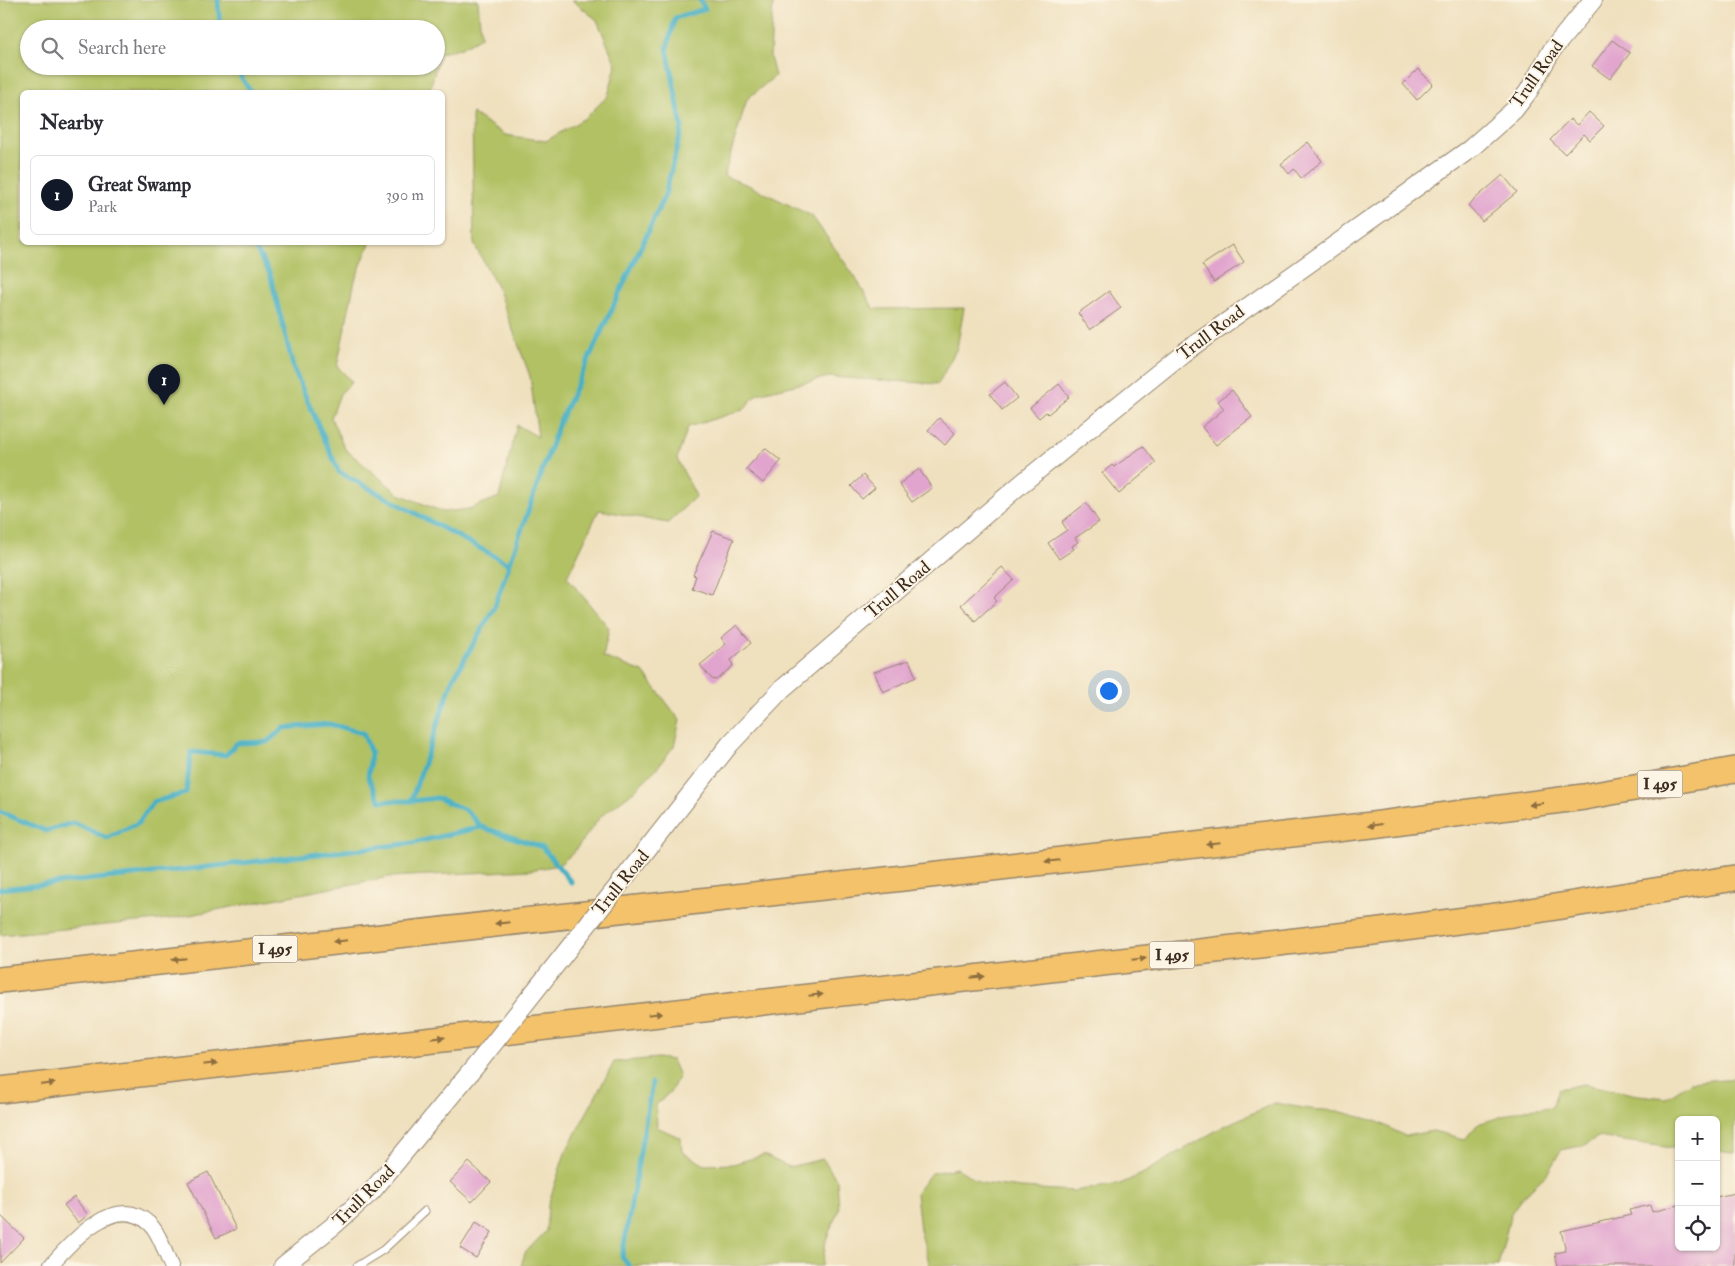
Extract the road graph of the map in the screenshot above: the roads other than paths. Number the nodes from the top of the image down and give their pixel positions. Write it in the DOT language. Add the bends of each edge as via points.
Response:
graph roads {
  1 [pos="1593,0"];
  2 [pos="1735,758"];
  3 [pos="1735,770"];
  4 [pos="1584,796"];
  5 [pos="1735,878"];
  6 [pos="0,980"];
  7 [pos="0,1090"];
  8 [pos="425,1212"];
  9 [pos="50,1266"];
  10 [pos="171,1266"];
  11 [pos="283,1266"];
  12 [pos="358,1266"];
  1 -- 11 [label="street, Trull Road, bridge" via="1552,50 1514,110 1470,149 1183,353 1022,484 782,689 730,744 372,1191"];
  2 -- 4 [label="highway"];
  3 -- 4 [label="highway, I 495"];
  4 -- 6 [label="highway, I 495, one-way" via="1264,838"];
  7 -- 5 [label="highway, I 495, one-way" via="1373,932 1512,914"];
  8 -- 12 [label="lane" via="383,1250"];
  9 -- 10 [label="street" via="85,1232 114,1214 131,1215 150,1224"];
}
